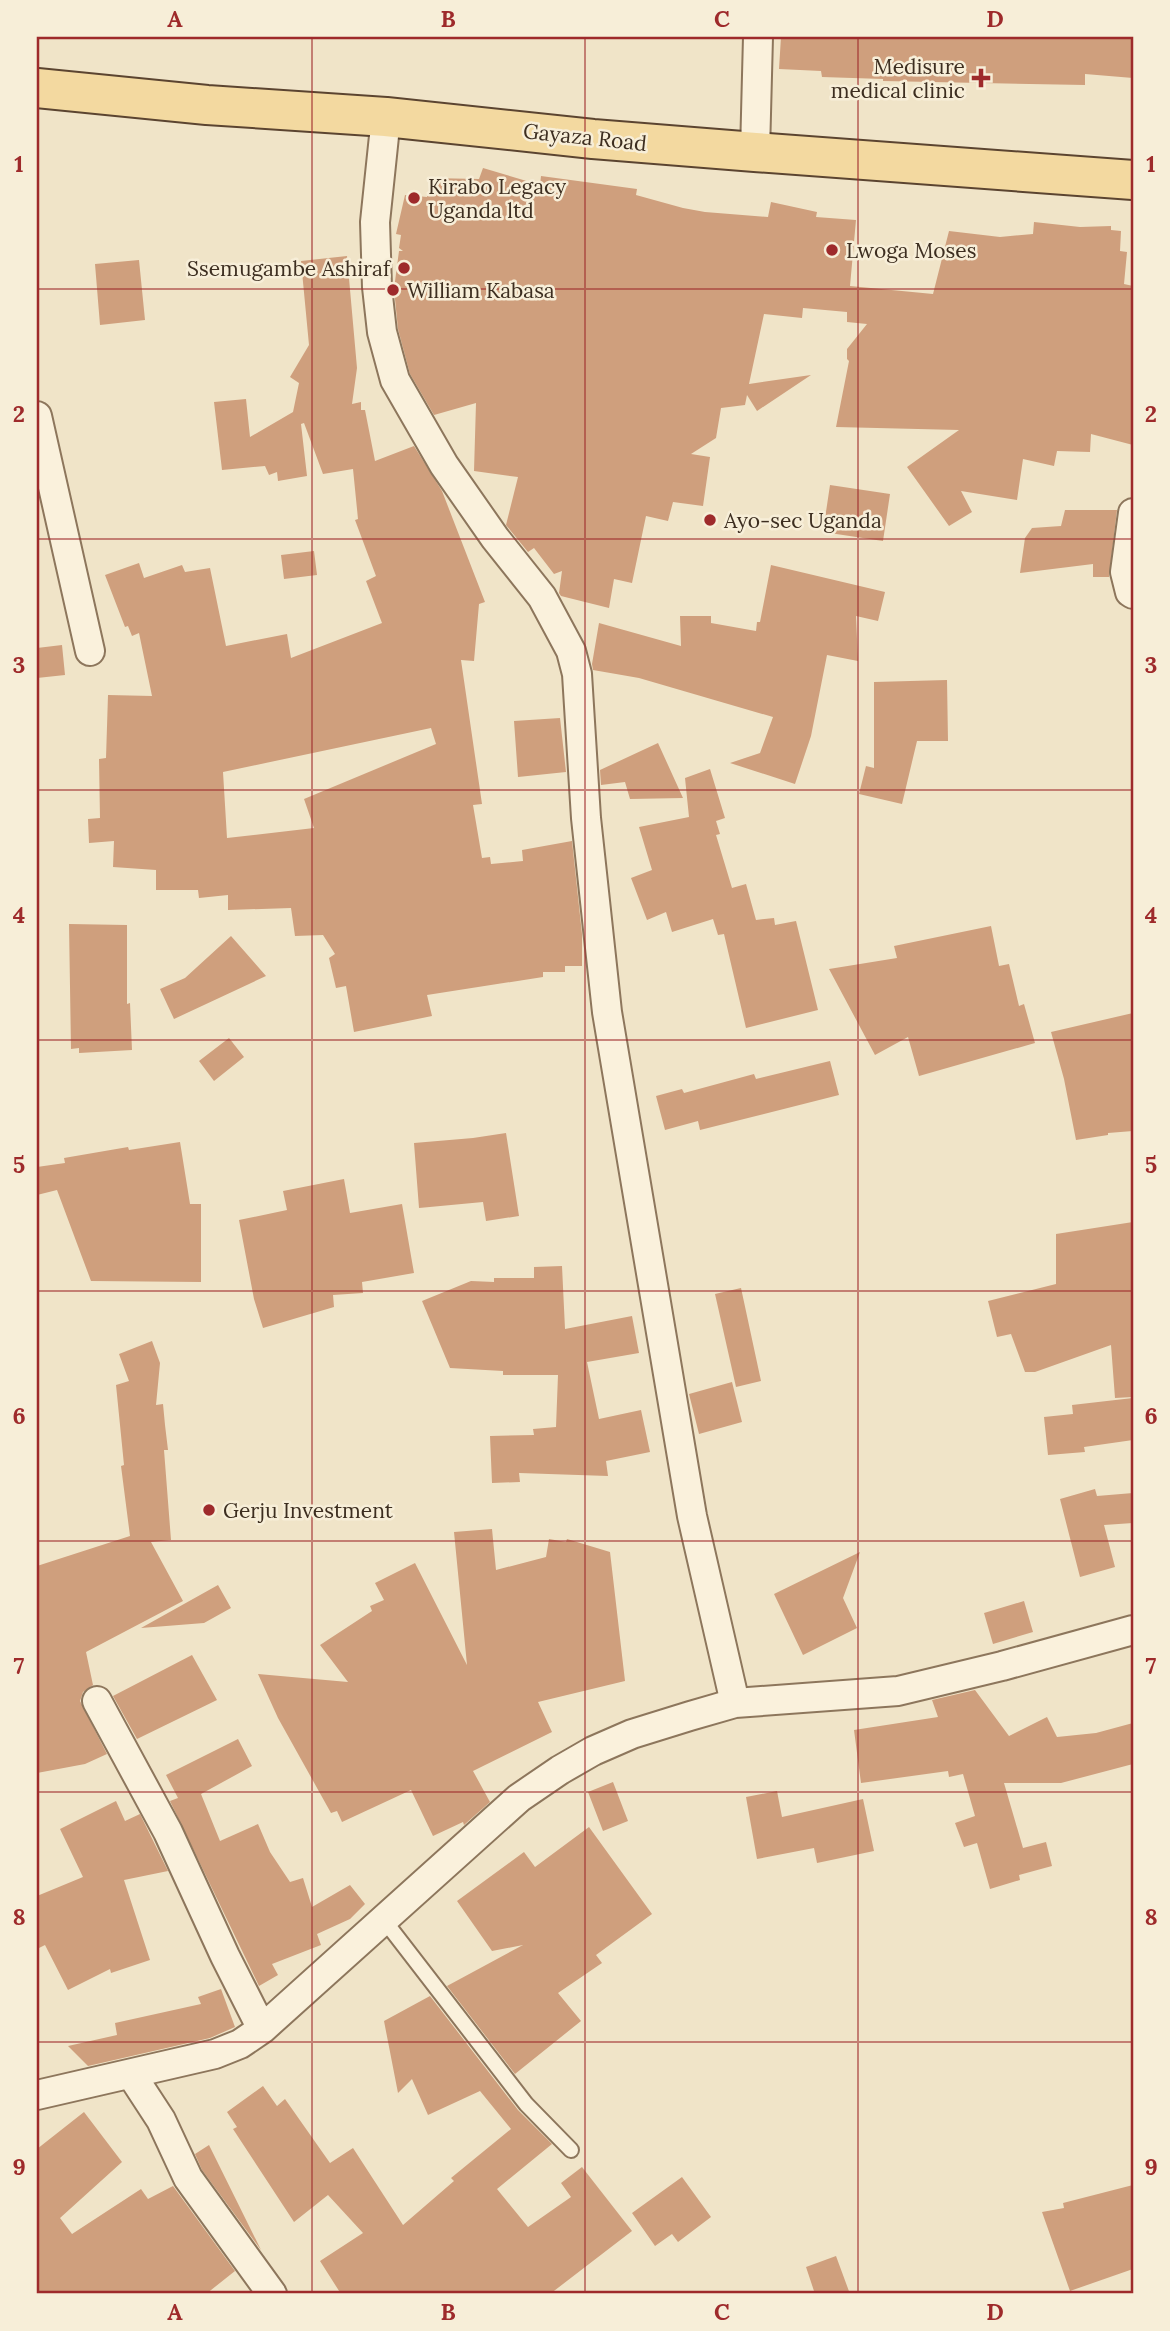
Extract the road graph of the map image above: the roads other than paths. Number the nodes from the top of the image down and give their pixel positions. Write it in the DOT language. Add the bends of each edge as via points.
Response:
graph roads {
  1 [pos="758,37"];
  2 [pos="38,95"];
  3 [pos="386,117"];
  4 [pos="755,152"];
  5 [pos="1133,180"];
  6 [pos="1133,186"];
  7 [pos="37,416"];
  8 [pos="1133,513"];
  9 [pos="1133,594"];
  10 [pos="90,651"];
  11 [pos="1133,1630"];
  12 [pos="97,1701"];
  13 [pos="734,1703"];
  14 [pos="384,1920"];
  15 [pos="262,2029"];
  16 [pos="131,2074"];
  17 [pos="37,2095"];
  18 [pos="570,2150"];
  19 [pos="272,2294"];
  1 -- 4 [label="street"];
  2 -- 3 [label="main road, Gayaza Road"];
  3 -- 4 [label="main road, Gayaza Road"];
  3 -- 13 [label="street" via="375,222 377,287 382,332 395,380 444,465 542,597 571,651 577,674 586,818 607,1012 692,1516"];
  4 -- 5 [label="main road, Gayaza Road"];
  5 -- 6 [label="street"];
  7 -- 10 [label="street"];
  8 -- 9 [label="street" via="1125,572"];
  11 -- 13 [label="street" via="898,1691"];
  12 -- 15 [label="street" via="168,1832"];
  13 -- 14 [label="street" via="632,1734 559,1770 519,1798"];
  14 -- 15 [label="street"];
  14 -- 18 [label="lane" via="526,2104"];
  15 -- 16 [label="street" via="215,2054"];
  16 -- 17 [label="street"];
  16 -- 19 [label="street" via="161,2120 188,2178"];
}
